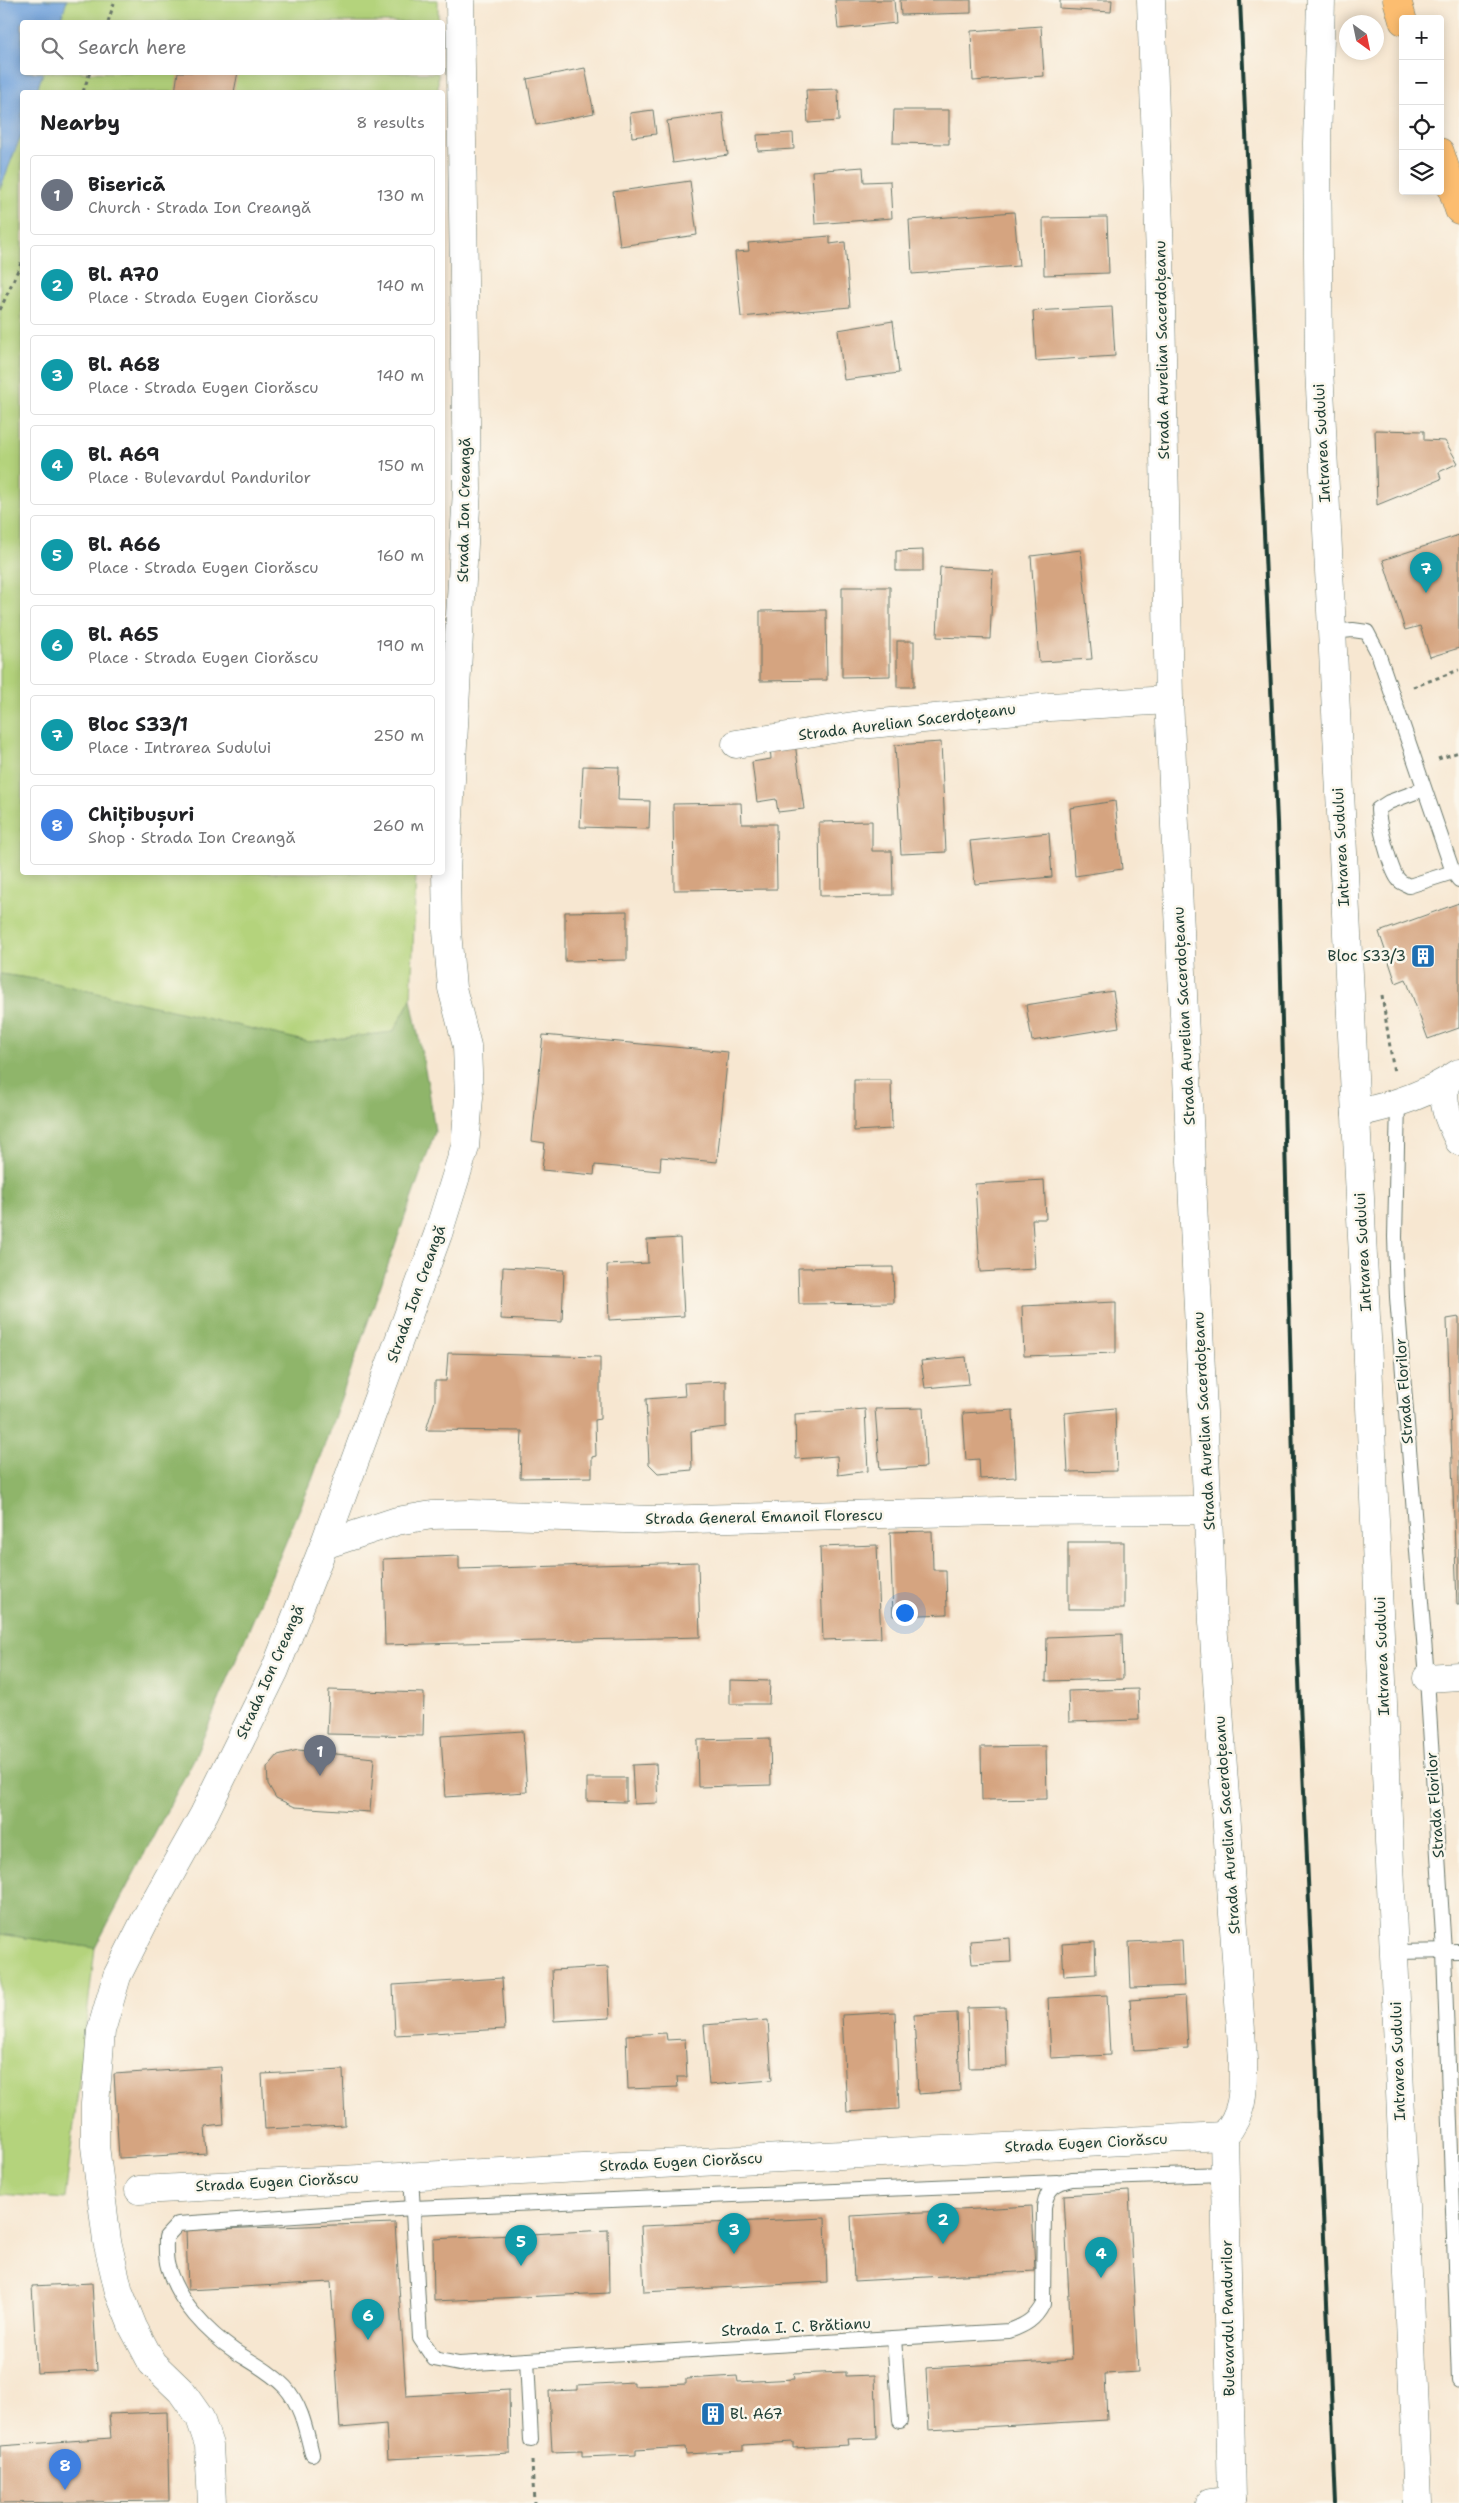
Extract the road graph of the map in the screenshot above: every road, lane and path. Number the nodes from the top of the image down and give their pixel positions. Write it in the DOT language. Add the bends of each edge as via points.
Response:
graph roads {
  1 [pos="115,0"];
  2 [pos="460,0"];
  3 [pos="1151,0"];
  4 [pos="1321,0"];
  5 [pos="1397,0"];
  6 [pos="1401,15"];
  7 [pos="109,20"];
  8 [pos="89,75"];
  9 [pos="84,90"];
  10 [pos="1444,164"];
  11 [pos="1459,210"];
  12 [pos="20,265"];
  13 [pos="0,310"];
  14 [pos="1331,632"];
  15 [pos="1459,670"];
  16 [pos="1392,694"];
  17 [pos="1169,700"];
  18 [pos="736,744"];
  19 [pos="1424,789"];
  20 [pos="1456,876"];
  21 [pos="1381,989"];
  22 [pos="1452,1078"];
  23 [pos="1398,1102"];
  24 [pos="1356,1113"];
  25 [pos="1459,1141"];
  26 [pos="1208,1510"];
  27 [pos="324,1545"];
  28 [pos="1459,1676"];
  29 [pos="1427,1678"];
  30 [pos="1459,1951"];
  31 [pos="1394,1952"];
  32 [pos="1444,1952"];
  33 [pos="1224,2136"];
  34 [pos="1224,2174"];
  35 [pos="411,2176"];
  36 [pos="1058,2182"];
  37 [pos="139,2190"];
  38 [pos="413,2208"];
  39 [pos="1456,2221"];
  40 [pos="894,2338"];
  41 [pos="527,2360"];
  42 [pos="1459,2381"];
  43 [pos="900,2421"];
  44 [pos="531,2440"];
  45 [pos="312,2454"];
  46 [pos="1229,2502"];
  47 [pos="212,2503"];
  48 [pos="534,2503"];
  49 [pos="1418,2503"];
  1 -- 7 [label="path"];
  2 -- 27 [label="street, Strada Ion Creangă" via="467,489 446,871 452,988 467,1046 469,1097 465,1146 438,1234"];
  3 -- 17 [label="street, Strada Aurelian Sacerdoțeanu"];
  4 -- 14 [label="street, Intrarea Sudului" via="1317,143 1318,368"];
  5 -- 6 [label="main road"];
  8 -- 9 [label="path"];
  10 -- 11 [label="main road"];
  12 -- 13 [label="path"];
  14 -- 16 [label="lane" via="1367,632"];
  14 -- 24 [label="street, Intrarea Sudului"];
  15 -- 16 [label="path"];
  16 -- 19 [label="lane"];
  17 -- 18 [label="street, Strada Aurelian Sacerdoțeanu" via="1050,706 870,724"];
  17 -- 26 [label="street, Strada Aurelian Sacerdoțeanu"];
  19 -- 20 [label="lane"];
  19 -- 20 [label="lane" via="1378,809 1378,820 1393,869 1398,880 1409,886"];
  21 -- 23 [label="path"];
  22 -- 23 [label="street"];
  22 -- 25 [label="street" via="1442,1095"];
  23 -- 24 [label="street"];
  23 -- 29 [label="lane, Strada Florilor" via="1397,1297"];
  24 -- 31 [label="street, Intrarea Sudului"];
  26 -- 27 [label="street, Strada General Emanoil Florescu" via="1000,1511 654,1520 432,1515 397,1520"];
  26 -- 33 [label="street, Strada Aurelian Sacerdoțeanu" via="1243,2060 1241,2108 1234,2125"];
  27 -- 47 [label="street, Strada Ion Creangă" via="275,1670 204,1814 117,1976 101,2031 95,2146 113,2267 133,2327 152,2363 181,2391 200,2418 209,2445"];
  28 -- 29 [label="street"];
  29 -- 32 [label="lane, Strada Florilor"];
  30 -- 32 [label="lane"];
  31 -- 32 [label="lane"];
  31 -- 49 [label="street, Intrarea Sudului"];
  32 -- 39 [label="lane, Strada Florilor"];
  33 -- 34 [label="street, Bulevardul Pandurilor"];
  33 -- 35 [label="street, Strada Eugen Ciorăscu"];
  34 -- 36 [label="lane"];
  34 -- 46 [label="street, Bulevardul Pandurilor"];
  35 -- 37 [label="street, Strada Eugen Ciorăscu"];
  35 -- 38 [label="lane, Strada I. C. Brătianu"];
  36 -- 38 [label="lane"];
  36 -- 40 [label="lane, Strada I. C. Brătianu" via="1046,2194 1044,2207 1043,2304 1027,2325 1009,2331"];
  38 -- 41 [label="lane, Strada I. C. Brătianu" via="420,2338 434,2359 459,2364"];
  38 -- 45 [label="lane" via="178,2224 166,2237 167,2266 178,2293 205,2327 273,2375 287,2389 301,2412"];
  39 -- 42 [label="lane, Strada Florilor"];
  40 -- 41 [label="lane, Strada I. C. Brătianu"];
  40 -- 43 [label="lane"];
  41 -- 44 [label="lane"];
  44 -- 48 [label="path"];
}
